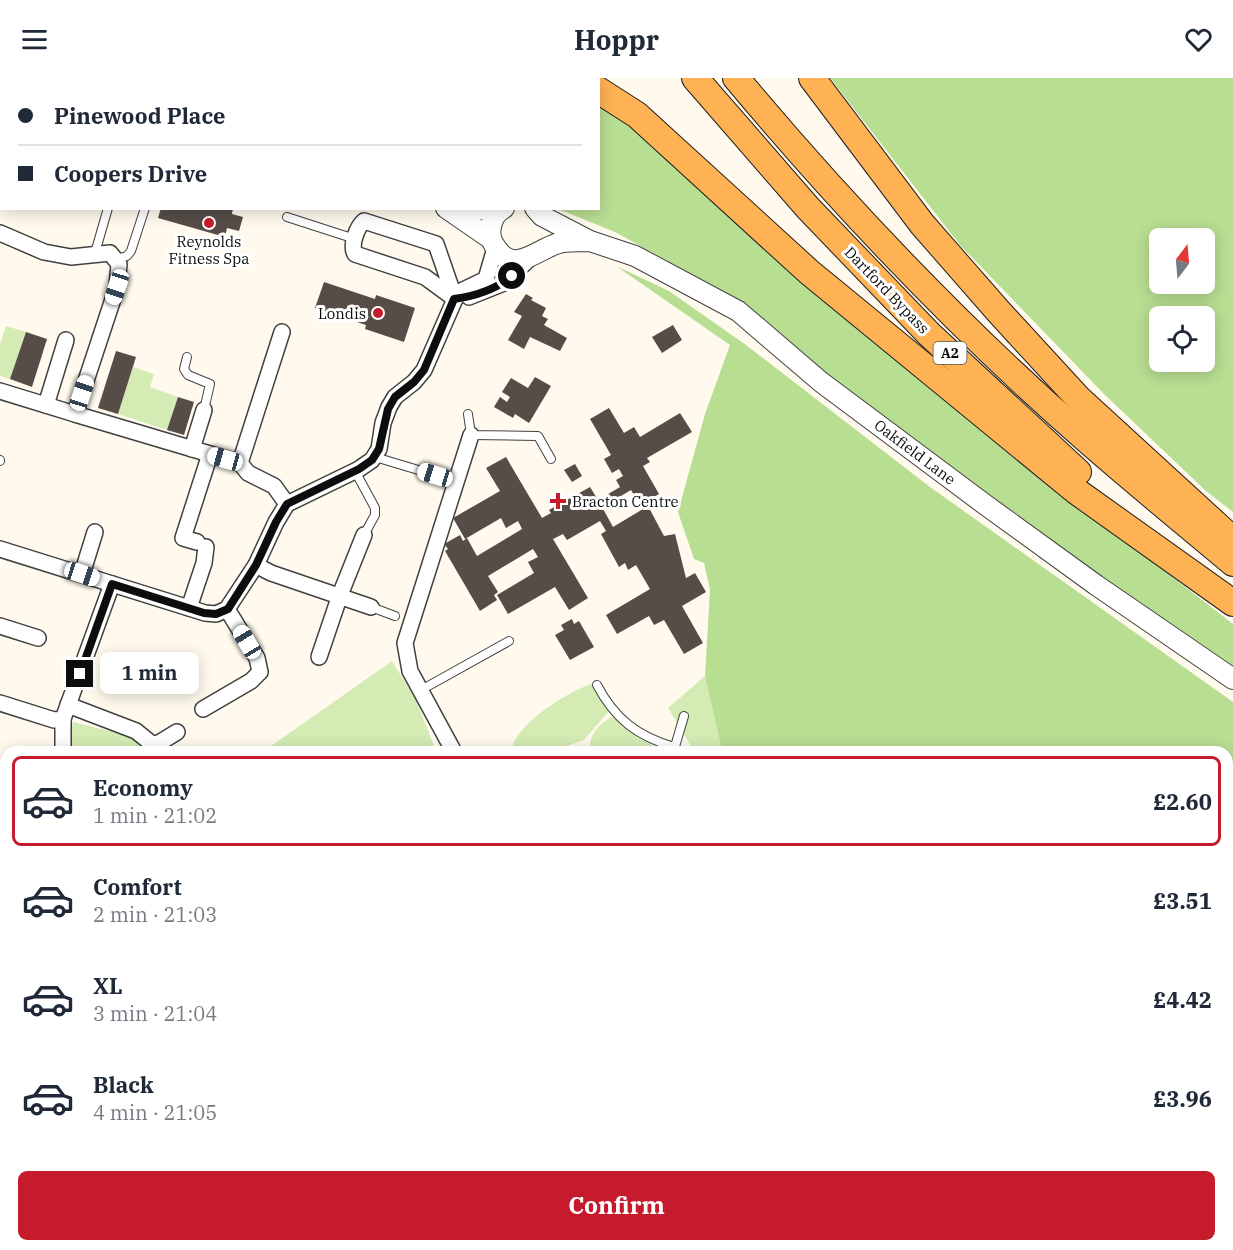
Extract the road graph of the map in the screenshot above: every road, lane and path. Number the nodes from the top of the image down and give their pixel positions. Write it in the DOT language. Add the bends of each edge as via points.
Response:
graph roads {
  1 [pos="695,78"];
  2 [pos="736,78"];
  3 [pos="812,78"];
  4 [pos="600,91"];
  5 [pos="107,210"];
  6 [pos="144,210"];
  7 [pos="449,210"];
  8 [pos="502,210"];
  9 [pos="538,212"];
  10 [pos="287,218"];
  11 [pos="0,234"];
  12 [pos="355,238"];
  13 [pos="590,241"];
  14 [pos="493,244"];
  15 [pos="95,253"];
  16 [pos="534,255"];
  17 [pos="117,262"];
  18 [pos="454,299"];
  19 [pos="282,332"];
  20 [pos="66,340"];
  21 [pos="186,357"];
  22 [pos="0,391"];
  23 [pos="46,405"];
  24 [pos="204,410"];
  25 [pos="75,414"];
  26 [pos="468,414"];
  27 [pos="471,435"];
  28 [pos="192,449"];
  29 [pos="210,454"];
  30 [pos="375,457"];
  31 [pos="551,459"];
  32 [pos="240,463"];
  33 [pos="355,471"];
  34 [pos="435,475"];
  35 [pos="287,504"];
  36 [pos="95,532"];
  37 [pos="364,535"];
  38 [pos="1233,540"];
  39 [pos="0,549"];
  40 [pos="1233,563"];
  41 [pos="256,565"];
  42 [pos="82,574"];
  43 [pos="112,584"];
  44 [pos="340,596"];
  45 [pos="1233,602"];
  46 [pos="370,607"];
  47 [pos="189,608"];
  48 [pos="228,609"];
  49 [pos="395,615"];
  50 [pos="0,627"];
  51 [pos="38,638"];
  52 [pos="509,641"];
  53 [pos="319,657"];
  54 [pos="1233,679"];
  55 [pos="597,685"];
  56 [pos="421,690"];
  57 [pos="0,703"];
  58 [pos="203,709"];
  59 [pos="66,712"];
  60 [pos="684,716"];
  61 [pos="177,732"];
  62 [pos="63,746"];
  63 [pos="451,746"];
  64 [pos="667,746"];
  65 [pos="675,746"];
  1 -- 45 [label="highway, Dartford Bypass / A2" via="808,208 929,334 1092,486"];
  2 -- 40 [label="highway, Dartford Bypass / A2" via="794,147 956,318 1086,439"];
  3 -- 38 [label="highway" via="922,224 999,312 1078,398"];
  4 -- 45 [label="highway" via="638,115 809,272 1076,491"];
  5 -- 15 [label="lane"];
  6 -- 17 [label="lane" via="131,251"];
  7 -- 14 [label="street, Oakfield Lane"];
  8 -- 14 [label="street" via="492,220"];
  9 -- 13 [label="street, Oakfield Lane"];
  9 -- 16 [label="street, Oakfield Lane" via="546,223 546,238"];
  10 -- 12 [label="lane"];
  11 -- 15 [label="street" via="44,252 71,257"];
  12 -- 18 [label="street" via="356,254 425,277"];
  12 -- 18 [label="street" via="364,221 436,244"];
  13 -- 16 [label="street, Oakfield Lane" via="557,243"];
  13 -- 54 [label="street, Oakfield Lane" via="635,255 738,311 821,382 987,506"];
  14 -- 16 [label="street, Oakfield Lane" via="514,260"];
  14 -- 18 [label="street" via="486,279 460,291"];
  15 -- 17 [label="street" via="110,253"];
  16 -- 18 [label="street" via="504,283 473,297"];
  17 -- 25 [label="street" via="117,287"];
  18 -- 30 [label="street" via="424,370 388,409"];
  19 -- 32 [label="street"];
  20 -- 23 [label="street"];
  21 -- 24 [label="lane" via="184,369 188,375 210,384"];
  22 -- 23 [label="street"];
  23 -- 25 [label="street"];
  24 -- 28 [label="street"];
  25 -- 28 [label="street"];
  26 -- 27 [label="lane"];
  27 -- 31 [label="lane" via="538,436"];
  27 -- 56 [label="street" via="405,643 410,671"];
  28 -- 29 [label="street"];
  29 -- 32 [label="street"];
  29 -- 47 [label="street" via="183,538 201,545 204,563"];
  30 -- 33 [label="street"];
  30 -- 34 [label="lane"];
  32 -- 35 [label="street" via="248,473 274,486"];
  33 -- 35 [label="street"];
  33 -- 37 [label="lane" via="375,508"];
  35 -- 41 [label="street"];
  36 -- 42 [label="street"];
  37 -- 44 [label="street"];
  39 -- 42 [label="street"];
  41 -- 44 [label="street"];
  41 -- 48 [label="street"];
  42 -- 43 [label="street"];
  43 -- 47 [label="street"];
  43 -- 59 [label="street"];
  44 -- 46 [label="street"];
  44 -- 53 [label="street"];
  46 -- 49 [label="lane"];
  47 -- 48 [label="street" via="210,614"];
  48 -- 58 [label="street" via="257,658 260,672"];
  50 -- 51 [label="street"];
  52 -- 56 [label="lane"];
  55 -- 64 [label="lane" via="627,726"];
  56 -- 63 [label="street"];
  57 -- 59 [label="street" via="54,720"];
  59 -- 61 [label="street" via="136,731 152,744"];
  59 -- 62 [label="street"];
  60 -- 65 [label="lane"];
}
